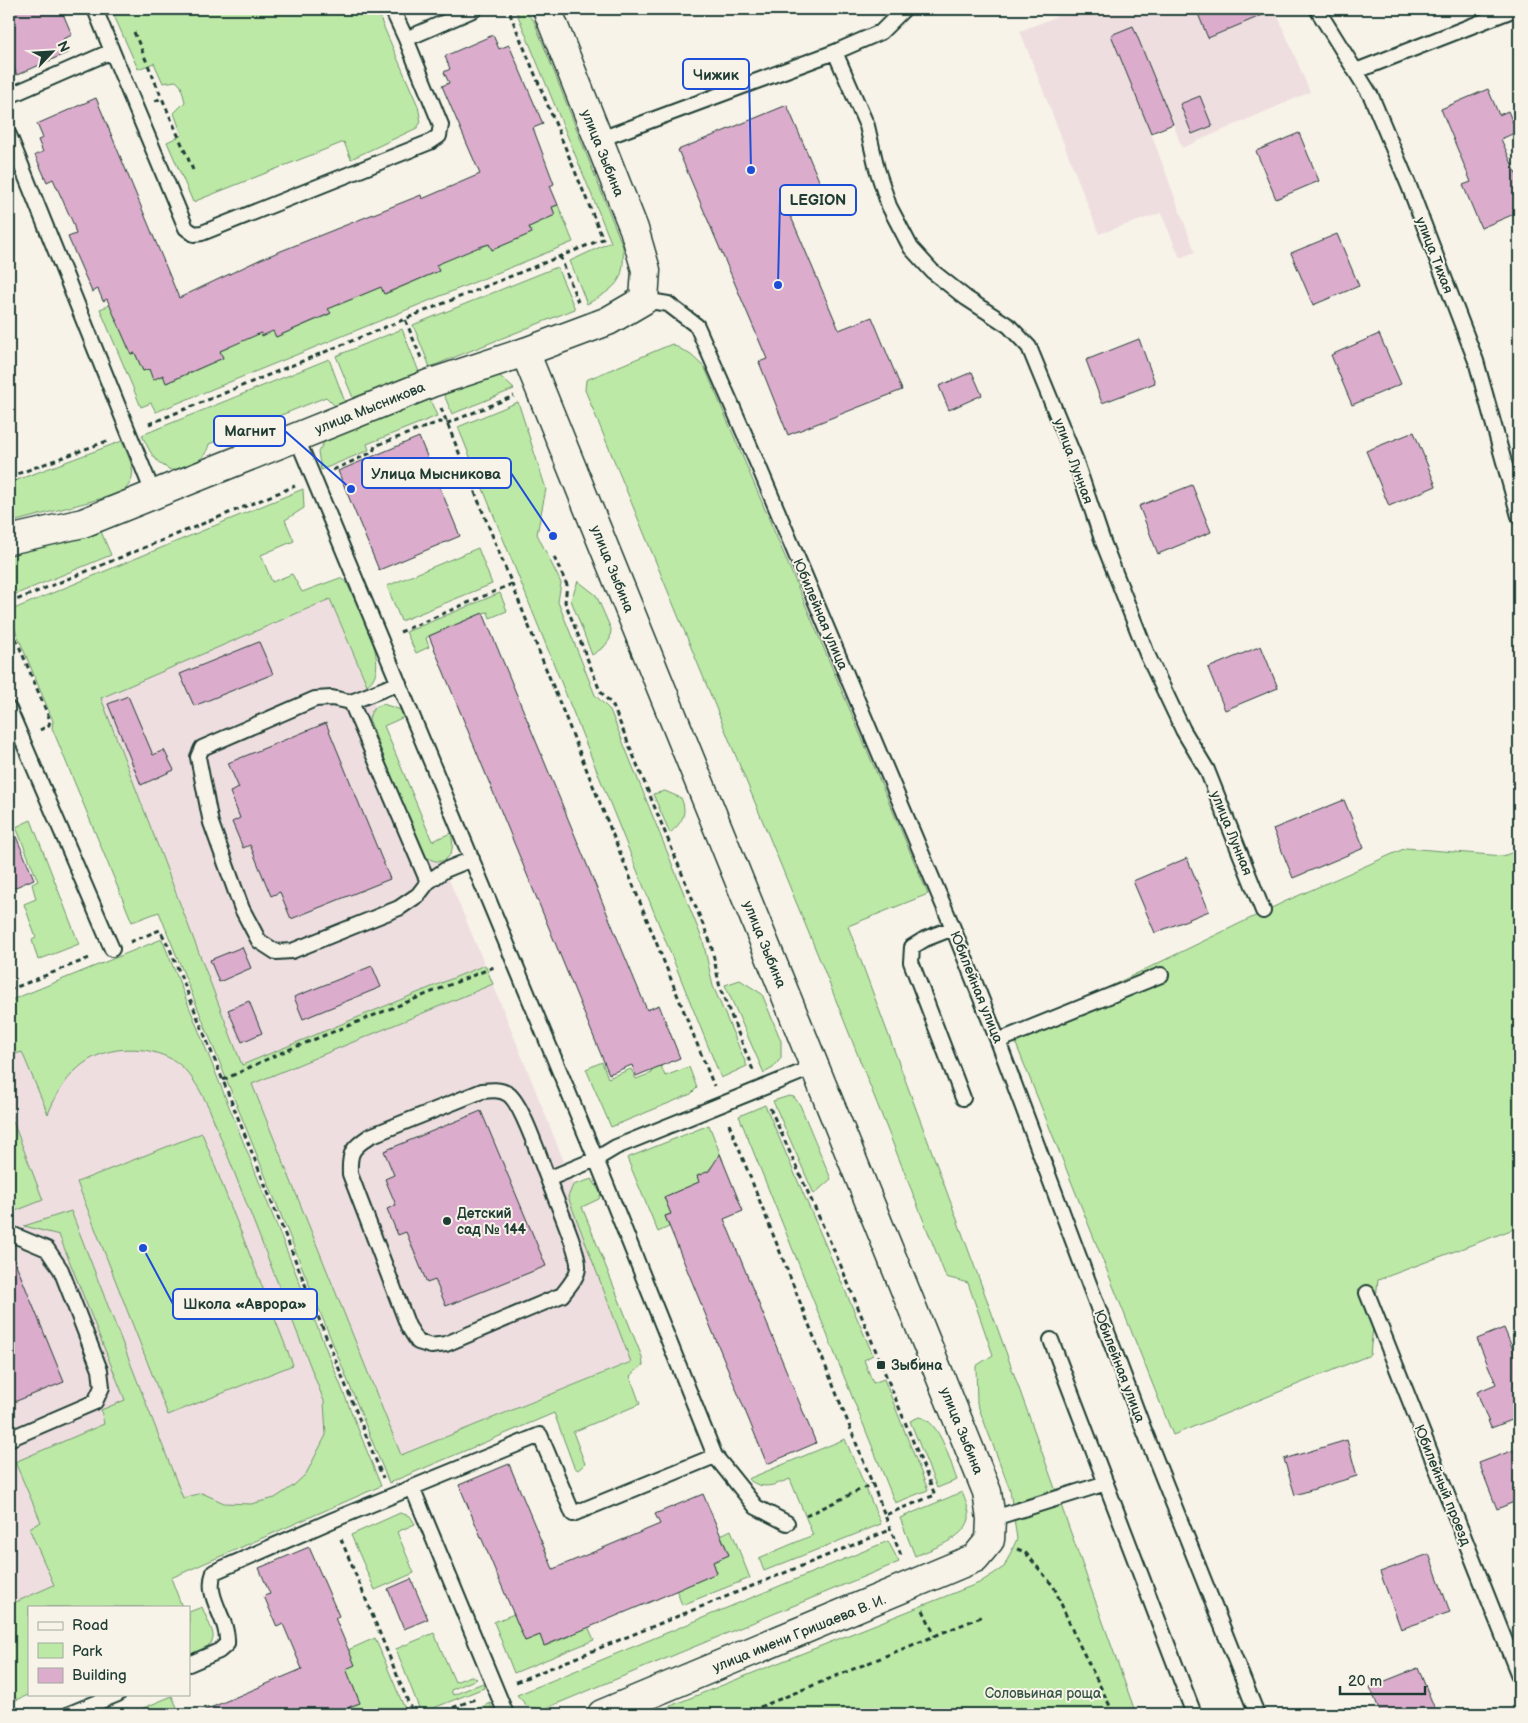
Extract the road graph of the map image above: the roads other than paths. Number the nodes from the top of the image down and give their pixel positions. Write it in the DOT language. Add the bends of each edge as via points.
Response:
graph roads {
  1 [pos="95,9"];
  2 [pos="392,9"];
  3 [pos="474,9"];
  4 [pos="547,9"];
  5 [pos="904,9"];
  6 [pos="1317,9"];
  7 [pos="1515,9"];
  8 [pos="406,39"];
  9 [pos="112,51"];
  10 [pos="835,52"];
  11 [pos="1356,71"];
  12 [pos="9,96"];
  13 [pos="9,135"];
  14 [pos="598,140"];
  15 [pos="644,300"];
  16 [pos="525,352"];
  17 [pos="296,436"];
  18 [pos="153,493"];
  19 [pos="1519,516"];
  20 [pos="9,540"];
  21 [pos="399,683"];
  22 [pos="351,702"];
  23 [pos="9,708"];
  24 [pos="472,859"];
  25 [pos="428,882"];
  26 [pos="1263,911"];
  27 [pos="954,928"];
  28 [pos="112,949"];
  29 [pos="1161,975"];
  30 [pos="998,1041"];
  31 [pos="814,1067"];
  32 [pos="963,1098"];
  33 [pos="596,1159"];
  34 [pos="548,1179"];
  35 [pos="9,1233"];
  36 [pos="1367,1293"];
  37 [pos="1051,1340"];
  38 [pos="9,1439"];
  39 [pos="715,1456"];
  40 [pos="1106,1483"];
  41 [pos="412,1487"];
  42 [pos="787,1524"];
  43 [pos="991,1529"];
  44 [pos="190,1664"];
  45 [pos="1519,1676"];
  46 [pos="113,1696"];
  47 [pos="69,1714"];
  48 [pos="506,1714"];
  49 [pos="602,1714"];
  50 [pos="1194,1714"];
  51 [pos="1257,1714"];
  1 -- 9 [label="lane"];
  2 -- 8 [label="lane"];
  3 -- 8 [label="lane"];
  4 -- 14 [label="street, улица Зыбина"];
  5 -- 10 [label="lane" via="881,32"];
  6 -- 11 [label="lane, улица Тихая"];
  7 -- 11 [label="lane"];
  8 -- 9 [label="lane" via="441,124 439,136 194,234 186,228"];
  9 -- 12 [label="lane"];
  10 -- 14 [label="lane"];
  10 -- 26 [label="lane, улица Лунная" via="866,126 889,206 910,248 932,271 966,298 1009,326 1029,348 1075,458 1103,542 1147,654 1183,730 1207,770"];
  11 -- 19 [label="lane, улица Тихая" via="1371,96 1406,177 1476,361"];
  13 -- 18 [label="lane"];
  14 -- 15 [label="street, улица Зыбина" via="634,229 646,270"];
  15 -- 16 [label="street, улица Мысникова" via="608,321"];
  15 -- 27 [label="lane, Юбилейная улица" via="668,304 697,326"];
  16 -- 17 [label="street, улица Мысникова" via="431,383"];
  16 -- 31 [label="street, улица Зыбина"];
  17 -- 18 [label="street, улица Мысникова"];
  17 -- 21 [label="lane"];
  18 -- 20 [label="street, улица Мысникова" via="83,523"];
  21 -- 22 [label="lane"];
  21 -- 24 [label="lane"];
  22 -- 25 [label="lane"];
  22 -- 25 [label="lane" via="332,698 315,700 202,748 198,757 211,823 242,909 259,941 276,952 292,951 399,908 418,895"];
  23 -- 28 [label="lane"];
  24 -- 25 [label="lane" via="445,870"];
  24 -- 33 [label="lane"];
  27 -- 30 [label="lane, Юбилейная улица"];
  27 -- 32 [label="lane" via="912,947 911,962"];
  29 -- 30 [label="lane"];
  30 -- 51 [label="lane, Юбилейная улица" via="1142,1425"];
  31 -- 33 [label="lane" via="616,1147"];
  31 -- 43 [label="street, улица Зыбина" via="987,1492"];
  33 -- 34 [label="lane"];
  33 -- 39 [label="lane"];
  34 -- 34 [label="lane" via="520,1110 510,1095 496,1089 482,1091 370,1136 356,1145 349,1156 350,1174 408,1326 418,1342 432,1346 446,1344 562,1295 571,1284 578,1268 575,1253"];
  35 -- 38 [label="lane" via="48,1249 61,1270 100,1370 102,1387 95,1402"];
  36 -- 45 [label="lane, Юбилейный проезд"];
  37 -- 40 [label="lane"];
  39 -- 41 [label="lane" via="573,1514 540,1435"];
  39 -- 42 [label="lane" via="756,1507"];
  40 -- 43 [label="lane"];
  40 -- 50 [label="lane"];
  41 -- 44 [label="lane" via="214,1572 210,1583 212,1595 228,1634 227,1644 218,1652"];
  41 -- 48 [label="lane"];
  43 -- 49 [label="street, улица имени Гришаева В. И." via="975,1558"];
  46 -- 47 [label="lane"];
}
